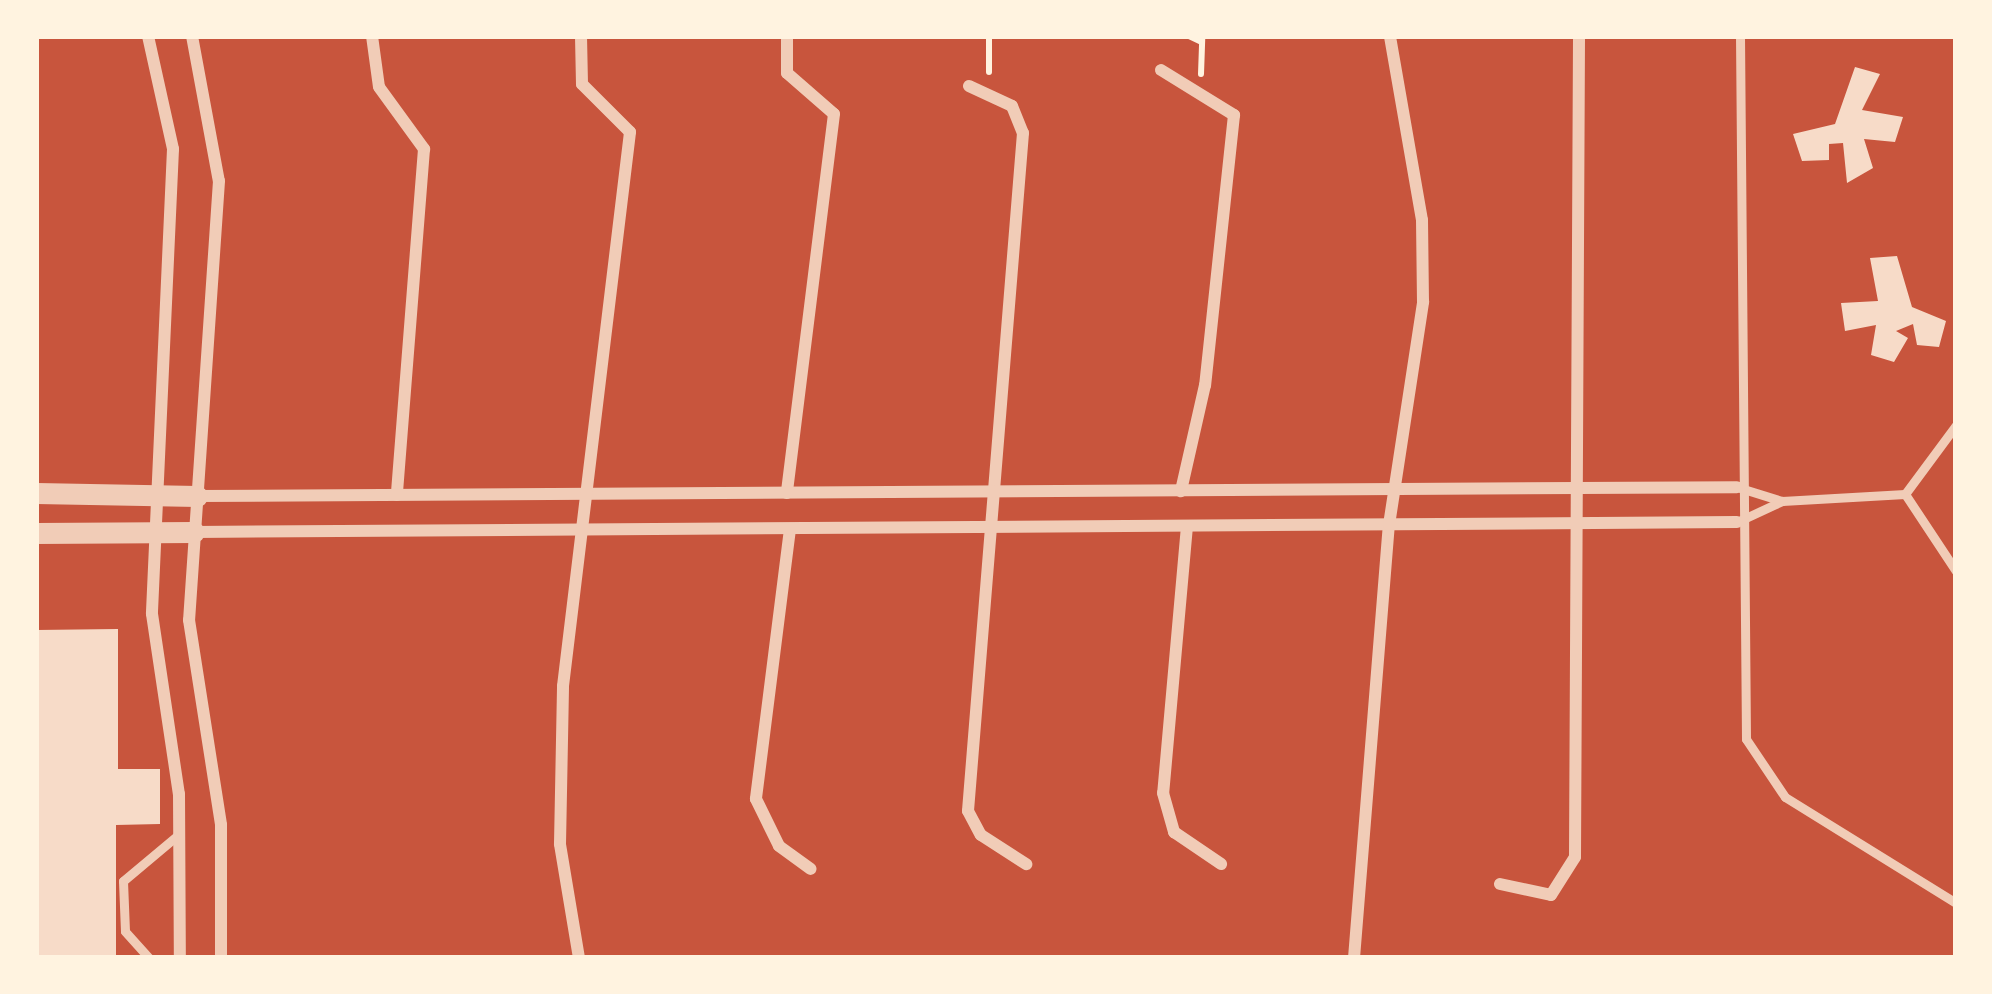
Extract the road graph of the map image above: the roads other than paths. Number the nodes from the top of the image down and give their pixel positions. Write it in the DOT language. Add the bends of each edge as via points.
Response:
graph roads {
  1 [pos="148,36"];
  2 [pos="192,36"];
  3 [pos="372,36"];
  4 [pos="581,36"];
  5 [pos="787,36"];
  6 [pos="1390,36"];
  7 [pos="1579,36"];
  8 [pos="1740,36"];
  9 [pos="1161,70"];
  10 [pos="969,86"];
  11 [pos="1956,425"];
  12 [pos="1572,488"];
  13 [pos="1737,488"];
  14 [pos="1396,489"];
  15 [pos="990,491"];
  16 [pos="1181,491"];
  17 [pos="36,493"];
  18 [pos="787,493"];
  19 [pos="157,494"];
  20 [pos="590,494"];
  21 [pos="1906,494"];
  22 [pos="397,495"];
  23 [pos="197,496"];
  24 [pos="1782,501"];
  25 [pos="1737,522"];
  26 [pos="1573,524"];
  27 [pos="1389,525"];
  28 [pos="1187,526"];
  29 [pos="989,528"];
  30 [pos="790,529"];
  31 [pos="581,530"];
  32 [pos="194,532"];
  33 [pos="154,533"];
  34 [pos="37,534"];
  35 [pos="1956,571"];
  36 [pos="179,834"];
  37 [pos="1026,864"];
  38 [pos="1221,864"];
  39 [pos="812,869"];
  40 [pos="1501,884"];
  41 [pos="1956,903"];
  42 [pos="149,958"];
  43 [pos="180,958"];
  44 [pos="221,958"];
  45 [pos="579,958"];
  46 [pos="1354,958"];
  1 -- 19 [label="street" via="173,149"];
  2 -- 23 [label="street" via="220,213"];
  3 -- 22 [label="street" via="379,87 424,149"];
  4 -- 20 [label="street" via="582,84 630,132"];
  5 -- 18 [label="street" via="787,73 835,114"];
  6 -- 14 [label="street" via="1424,247"];
  7 -- 12 [label="street"];
  8 -- 13 [label="lane"];
  9 -- 16 [label="street" via="1232,108 1234,130"];
  10 -- 15 [label="street" via="1017,111 1023,133"];
  11 -- 21 [label="lane"];
  12 -- 13 [label="street"];
  12 -- 14 [label="street"];
  12 -- 26 [label="street"];
  13 -- 24 [label="lane"];
  13 -- 25 [label="lane"];
  14 -- 16 [label="street"];
  14 -- 27 [label="street"];
  15 -- 16 [label="street"];
  15 -- 18 [label="street"];
  15 -- 29 [label="street"];
  17 -- 19 [label="street"];
  18 -- 20 [label="street"];
  19 -- 23 [label="street"];
  19 -- 33 [label="street"];
  20 -- 22 [label="street"];
  20 -- 31 [label="street"];
  21 -- 24 [label="lane"];
  21 -- 35 [label="lane"];
  22 -- 23 [label="street"];
  23 -- 32 [label="street"];
  24 -- 25 [label="lane"];
  25 -- 26 [label="street"];
  25 -- 41 [label="lane" via="1752,758 1785,797"];
  26 -- 27 [label="street"];
  26 -- 40 [label="street" via="1571,873 1541,899"];
  27 -- 28 [label="street"];
  27 -- 46 [label="street"];
  28 -- 29 [label="street"];
  28 -- 38 [label="street" via="1162,793 1174,832"];
  29 -- 30 [label="street"];
  29 -- 37 [label="street" via="968,811 981,835"];
  30 -- 31 [label="street"];
  30 -- 39 [label="street" via="756,800 779,846"];
  31 -- 32 [label="street"];
  31 -- 45 [label="street" via="559,779"];
  32 -- 33 [label="street"];
  32 -- 44 [label="street" via="189,620 220,825"];
  33 -- 34 [label="street"];
  33 -- 36 [label="street" via="154,653"];
  36 -- 42 [label="lane" via="123,881 125,931"];
  36 -- 43 [label="street"];
}
